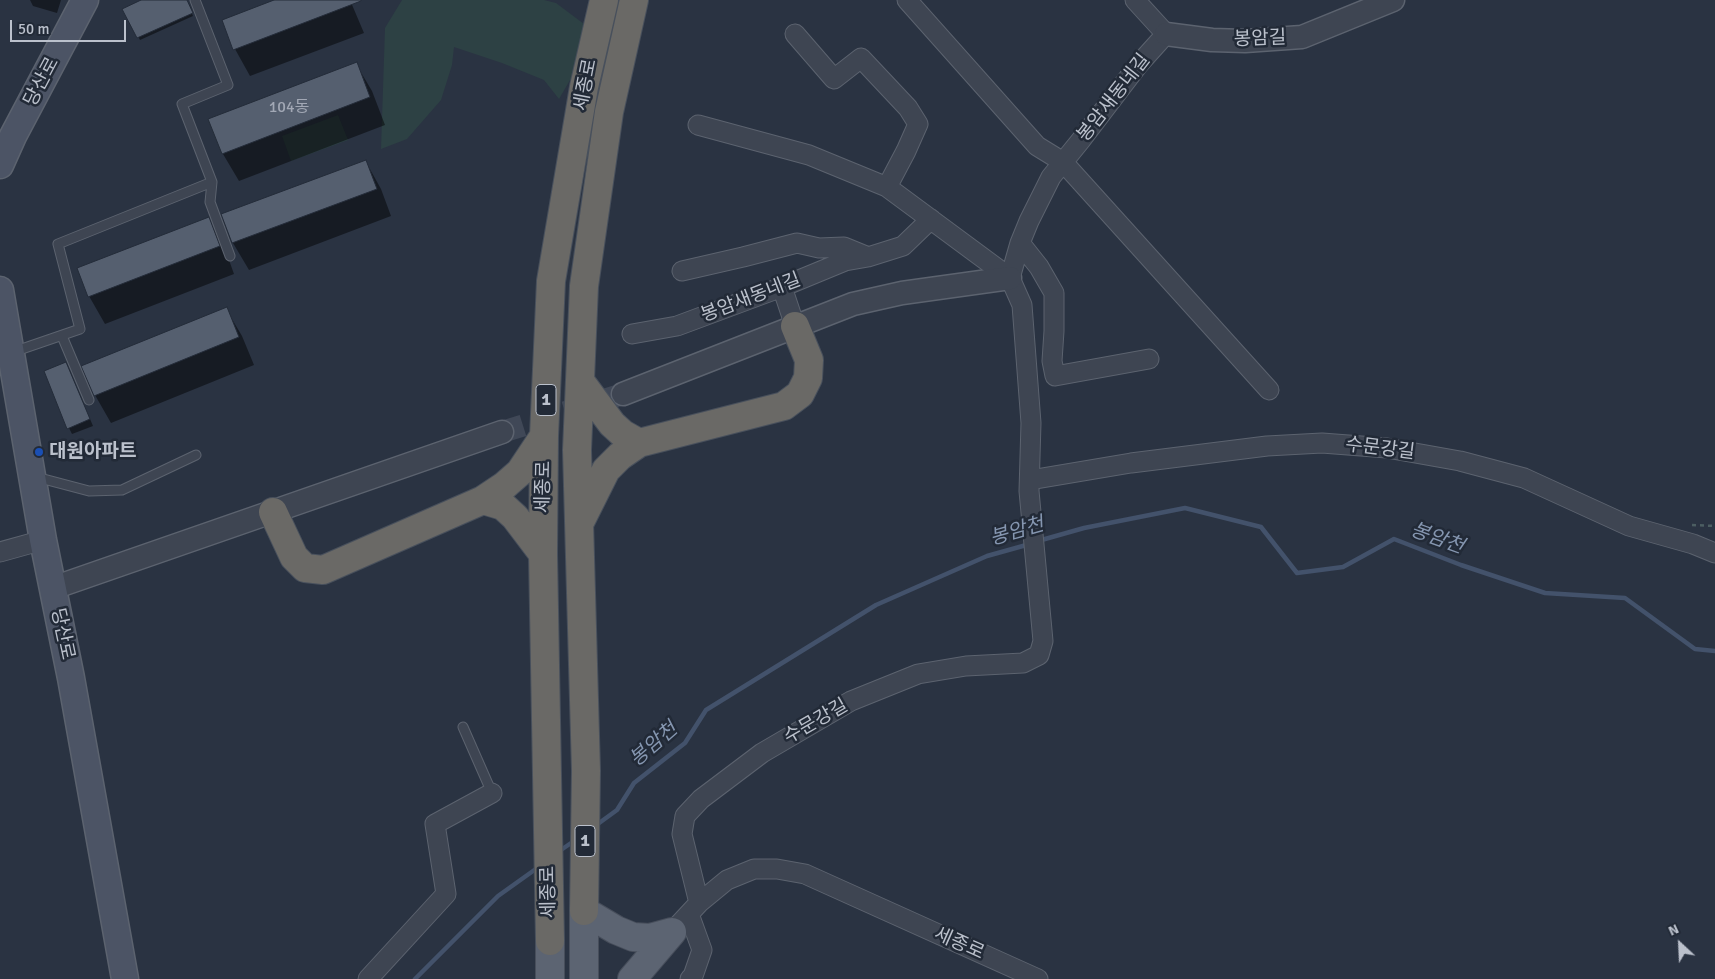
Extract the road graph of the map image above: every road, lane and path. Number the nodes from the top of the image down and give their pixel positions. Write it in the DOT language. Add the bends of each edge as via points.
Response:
graph roads {
  1 [pos="85,0"];
  2 [pos="195,0"];
  3 [pos="604,0"];
  4 [pos="634,0"];
  5 [pos="907,0"];
  6 [pos="1135,0"];
  7 [pos="1393,0"];
  8 [pos="795,34"];
  9 [pos="1166,34"];
  10 [pos="698,125"];
  11 [pos="1063,162"];
  12 [pos="0,165"];
  13 [pos="212,182"];
  14 [pos="887,187"];
  15 [pos="931,219"];
  16 [pos="1020,243"];
  17 [pos="230,256"];
  18 [pos="868,256"];
  19 [pos="682,271"];
  20 [pos="1010,278"];
  21 [pos="782,287"];
  22 [pos="0,290"];
  23 [pos="795,326"];
  24 [pos="632,334"];
  25 [pos="62,336"];
  26 [pos="10,353"];
  27 [pos="1149,359"];
  28 [pos="580,381"];
  29 [pos="1269,390"];
  30 [pos="623,394"];
  31 [pos="89,400"];
  32 [pos="502,432"];
  33 [pos="544,436"];
  34 [pos="639,442"];
  35 [pos="196,455"];
  36 [pos="31,476"];
  37 [pos="1029,486"];
  38 [pos="483,500"];
  39 [pos="273,512"];
  40 [pos="579,524"];
  41 [pos="43,540"];
  42 [pos="0,552"];
  43 [pos="1715,553"];
  44 [pos="542,554"];
  45 [pos="53,588"];
  46 [pos="463,727"];
  47 [pos="492,793"];
  48 [pos="584,911"];
  49 [pos="687,916"];
  50 [pos="550,941"];
  51 [pos="125,979"];
  52 [pos="368,979"];
  53 [pos="550,979"];
  54 [pos="584,979"];
  55 [pos="632,979"];
  56 [pos="690,979"];
  57 [pos="1038,979"];
  1 -- 12 [label="main road, 당산로"];
  2 -- 13 [label="lane" via="228,85 182,104"];
  3 -- 33 [label="highway, 세종로 / 1" via="584,87 551,282"];
  4 -- 28 [label="highway, 세종로 / 1" via="609,112 584,286"];
  5 -- 11 [label="street" via="1037,146"];
  6 -- 9 [label="street"];
  7 -- 9 [label="street, 봉암길" via="1302,37 1245,41"];
  8 -- 14 [label="street" via="834,79 861,58 908,108 918,124"];
  9 -- 11 [label="street, 봉암새동네길"];
  10 -- 14 [label="street" via="809,155"];
  11 -- 16 [label="street, 봉암새동네길" via="1050,177"];
  11 -- 29 [label="street"];
  13 -- 17 [label="lane" via="210,202"];
  13 -- 25 [label="lane" via="58,244 80,329"];
  14 -- 15 [label="street"];
  15 -- 18 [label="street, 봉암새동네길" via="903,246"];
  15 -- 20 [label="street"];
  16 -- 20 [label="street, 봉암새동네길"];
  16 -- 27 [label="street" via="1054,293 1052,361 1055,376"];
  18 -- 19 [label="street, 봉암새동네길" via="844,247 819,248 797,243"];
  18 -- 21 [label="street, 봉암새동네길" via="845,261"];
  20 -- 23 [label="street" via="853,304"];
  20 -- 37 [label="street" via="1022,305 1031,423"];
  21 -- 23 [label="street"];
  21 -- 24 [label="street, 봉암새동네길" via="677,326"];
  22 -- 26 [label="main road, 당산로"];
  23 -- 30 [label="street"];
  23 -- 34 [label="highway" via="809,360 808,378 800,394 784,406"];
  25 -- 26 [label="lane"];
  25 -- 31 [label="lane"];
  26 -- 36 [label="main road, 당산로"];
  28 -- 34 [label="highway" via="612,424"];
  28 -- 40 [label="highway, 세종로 / 1" via="577,450"];
  32 -- 39 [label="street"];
  33 -- 38 [label="highway" via="520,472"];
  33 -- 44 [label="highway, 세종로 / 1"];
  34 -- 40 [label="highway" via="606,470"];
  35 -- 36 [label="lane" via="122,490 89,491"];
  36 -- 41 [label="main road, 당산로"];
  37 -- 43 [label="street, 수문강길" via="1131,463 1267,446 1322,443 1387,448 1460,461 1524,478 1628,526"];
  37 -- 49 [label="street, 수문강길" via="1043,641 1038,655 1023,663 966,666 918,674 851,701 762,753 685,816 682,834"];
  38 -- 39 [label="highway" via="323,570 305,568 294,558"];
  38 -- 44 [label="highway" via="503,506 516,517"];
  39 -- 45 [label="street"];
  40 -- 48 [label="highway, 세종로 / 1" via="586,771"];
  41 -- 42 [label="street"];
  41 -- 45 [label="main road, 당산로"];
  44 -- 50 [label="highway, 세종로 / 1"];
  45 -- 51 [label="main road, 당산로"];
  46 -- 47 [label="lane"];
  47 -- 52 [label="street" via="434,824 446,894"];
  48 -- 49 [label="main road" via="633,937 650,938"];
  48 -- 54 [label="main road, 세종로 / 1"];
  49 -- 55 [label="main road"];
  49 -- 56 [label="street, 수문강길" via="702,950"];
  49 -- 57 [label="street, 세종로" via="727,880 754,869 805,874"];
  50 -- 53 [label="main road, 세종로 / 1"];
}
